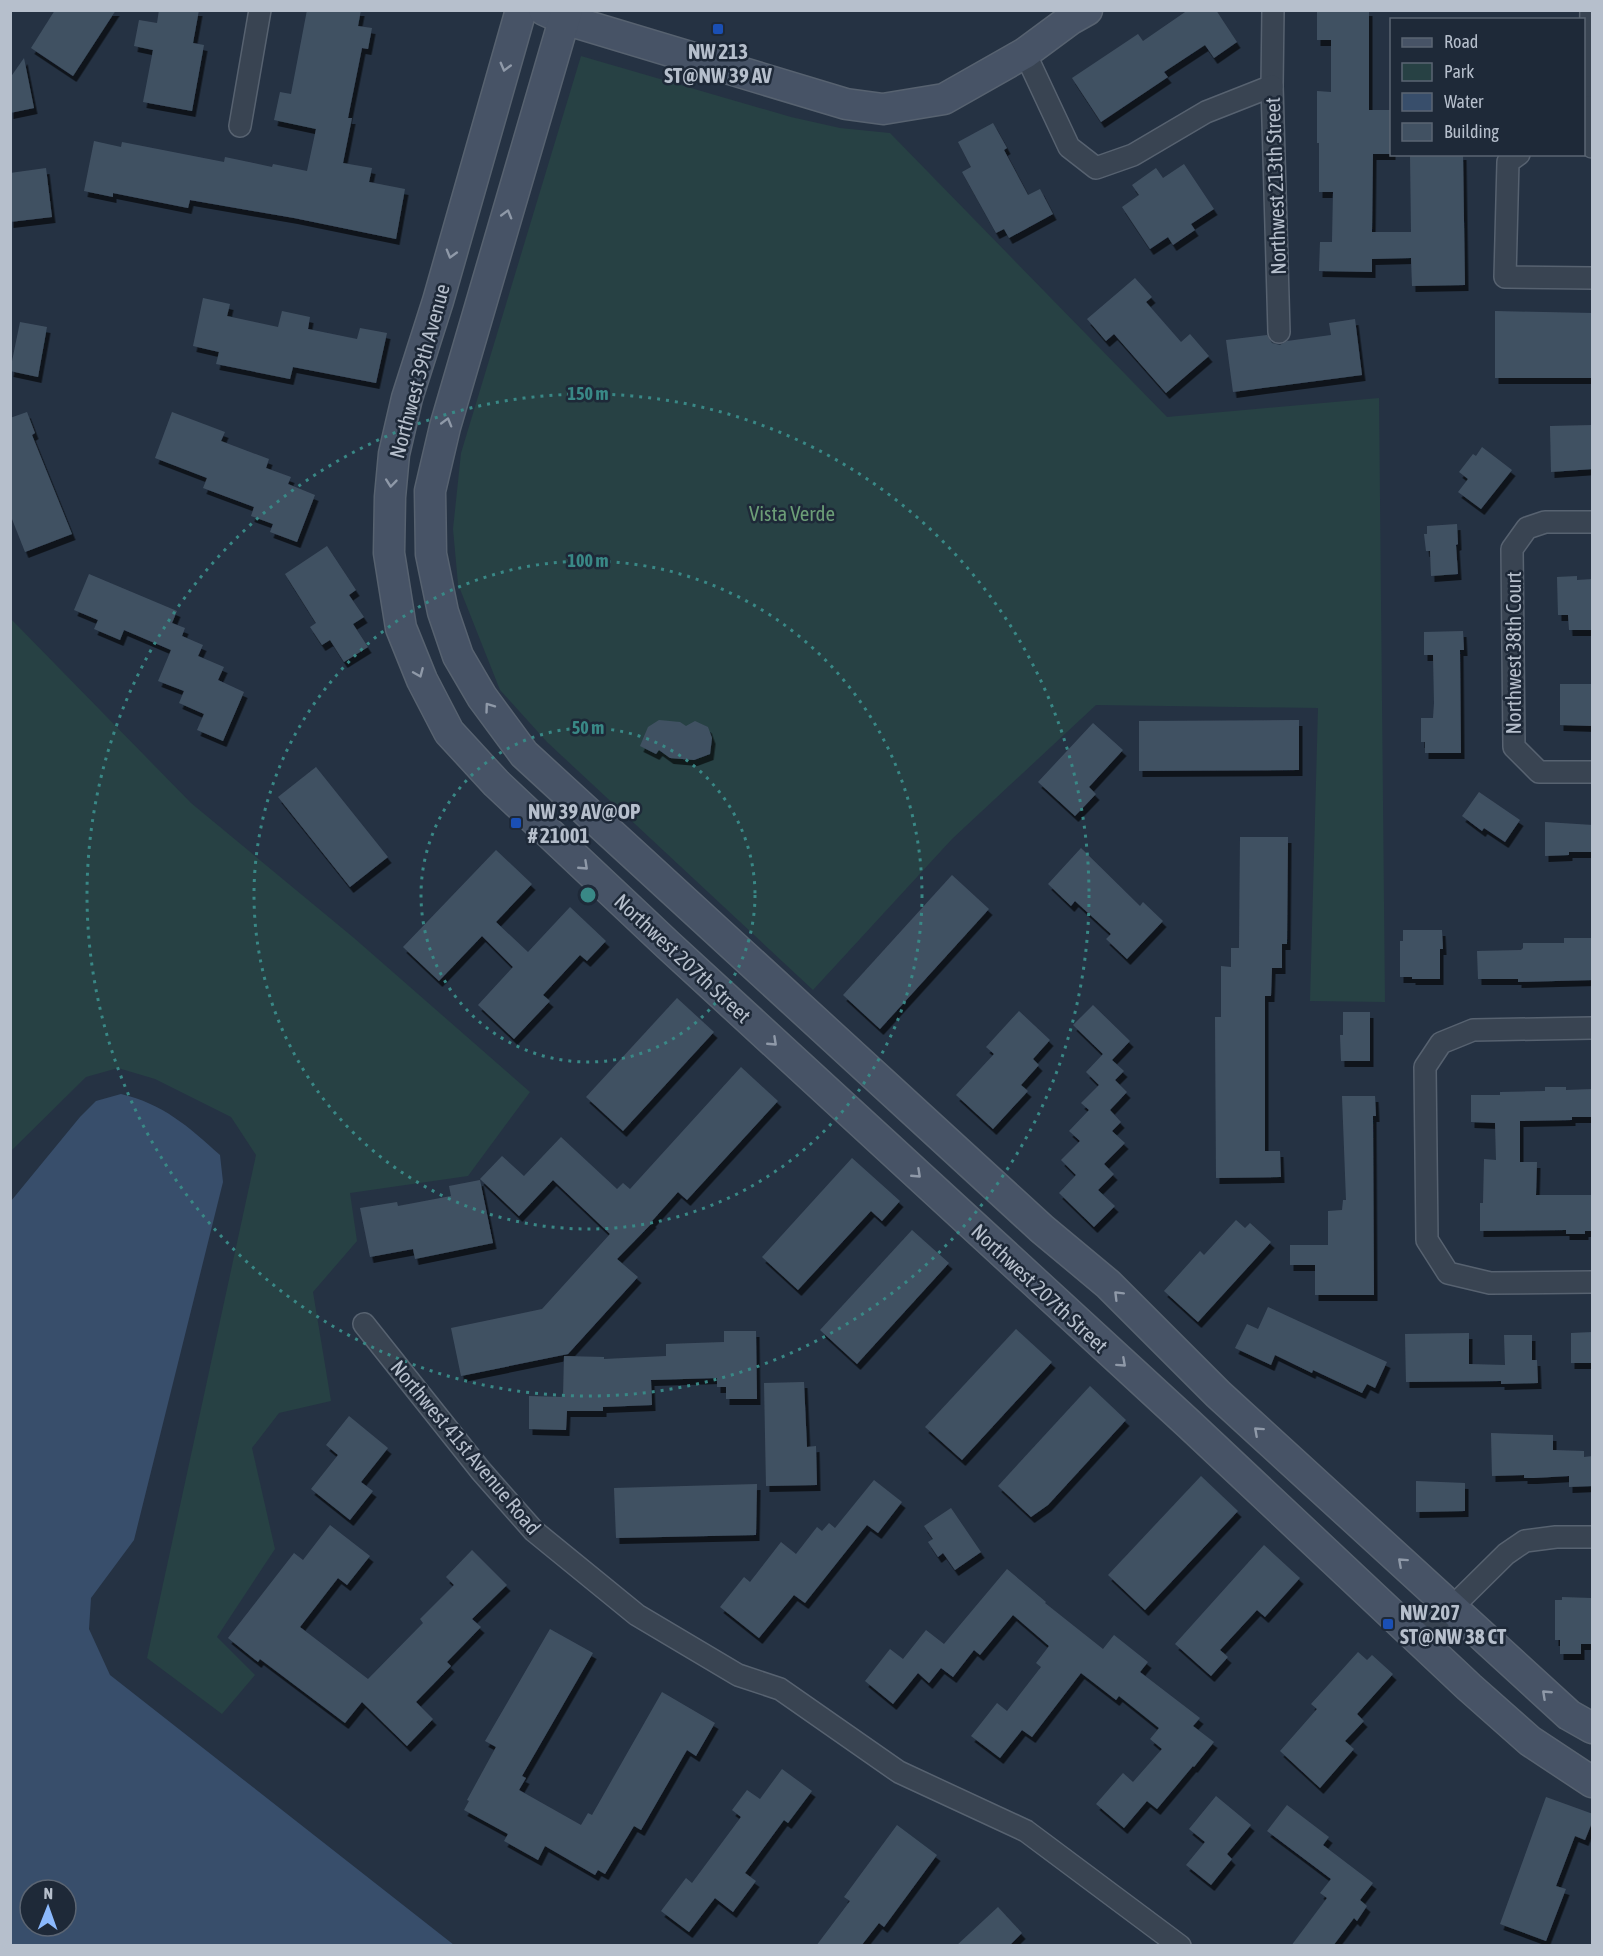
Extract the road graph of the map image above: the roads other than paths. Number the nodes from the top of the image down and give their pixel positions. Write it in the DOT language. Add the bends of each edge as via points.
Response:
graph roads {
  1 [pos="260,10"];
  2 [pos="521,10"];
  3 [pos="1087,10"];
  4 [pos="1272,10"];
  5 [pos="1591,10"];
  6 [pos="558,13"];
  7 [pos="1025,53"];
  8 [pos="1272,86"];
  9 [pos="1586,109"];
  10 [pos="240,126"];
  11 [pos="1593,147"];
  12 [pos="1516,156"];
  13 [pos="1593,278"];
  14 [pos="1279,332"];
  15 [pos="1593,522"];
  16 [pos="524,754"];
  17 [pos="1593,772"];
  18 [pos="496,783"];
  19 [pos="1593,1028"];
  20 [pos="1593,1282"];
  21 [pos="364,1324"];
  22 [pos="1593,1537"];
  23 [pos="1452,1606"];
  24 [pos="1419,1640"];
  25 [pos="1593,1728"];
  26 [pos="1593,1782"];
  27 [pos="1180,1946"];
  1 -- 10 [label="street"];
  2 -- 18 [label="street, Northwest 39th Avenue, one-way" via="407,398 394,454 388,553 401,628 422,680 449,732"];
  3 -- 7 [label="street"];
  4 -- 8 [label="street"];
  5 -- 9 [label="street"];
  6 -- 7 [label="street" via="846,104 883,109 944,99"];
  16 -- 6 [label="street, Northwest 39th Avenue, one-way" via="458,656 443,612 431,554 430,491"];
  7 -- 8 [label="street, Northwest 213th Street" via="1069,147 1096,168 1133,155 1206,112"];
  8 -- 14 [label="street, Northwest 213th Street"];
  9 -- 11 [label="street"];
  12 -- 13 [label="street" via="1508,162 1504,277"];
  15 -- 17 [label="street, Northwest 38th Court" via="1545,522 1527,528 1512,549 1514,747 1539,772"];
  23 -- 16 [label="street, Northwest 207th Street, one-way" via="1218,1394 1107,1284 1042,1229"];
  18 -- 24 [label="street, Northwest 207th Street, one-way"];
  19 -- 20 [label="street" via="1473,1030 1441,1043 1425,1067 1427,1240 1448,1273 1490,1283"];
  21 -- 27 [label="street, Northwest 41st Avenue Road" via="534,1531 637,1615 738,1675 780,1689 899,1772 1026,1831"];
  22 -- 23 [label="street" via="1525,1540"];
  23 -- 24 [label="street"];
  25 -- 23 [label="street, Northwest 207th Street, one-way" via="1569,1715"];
  24 -- 26 [label="street, Northwest 207th Street" via="1530,1741"];
}
